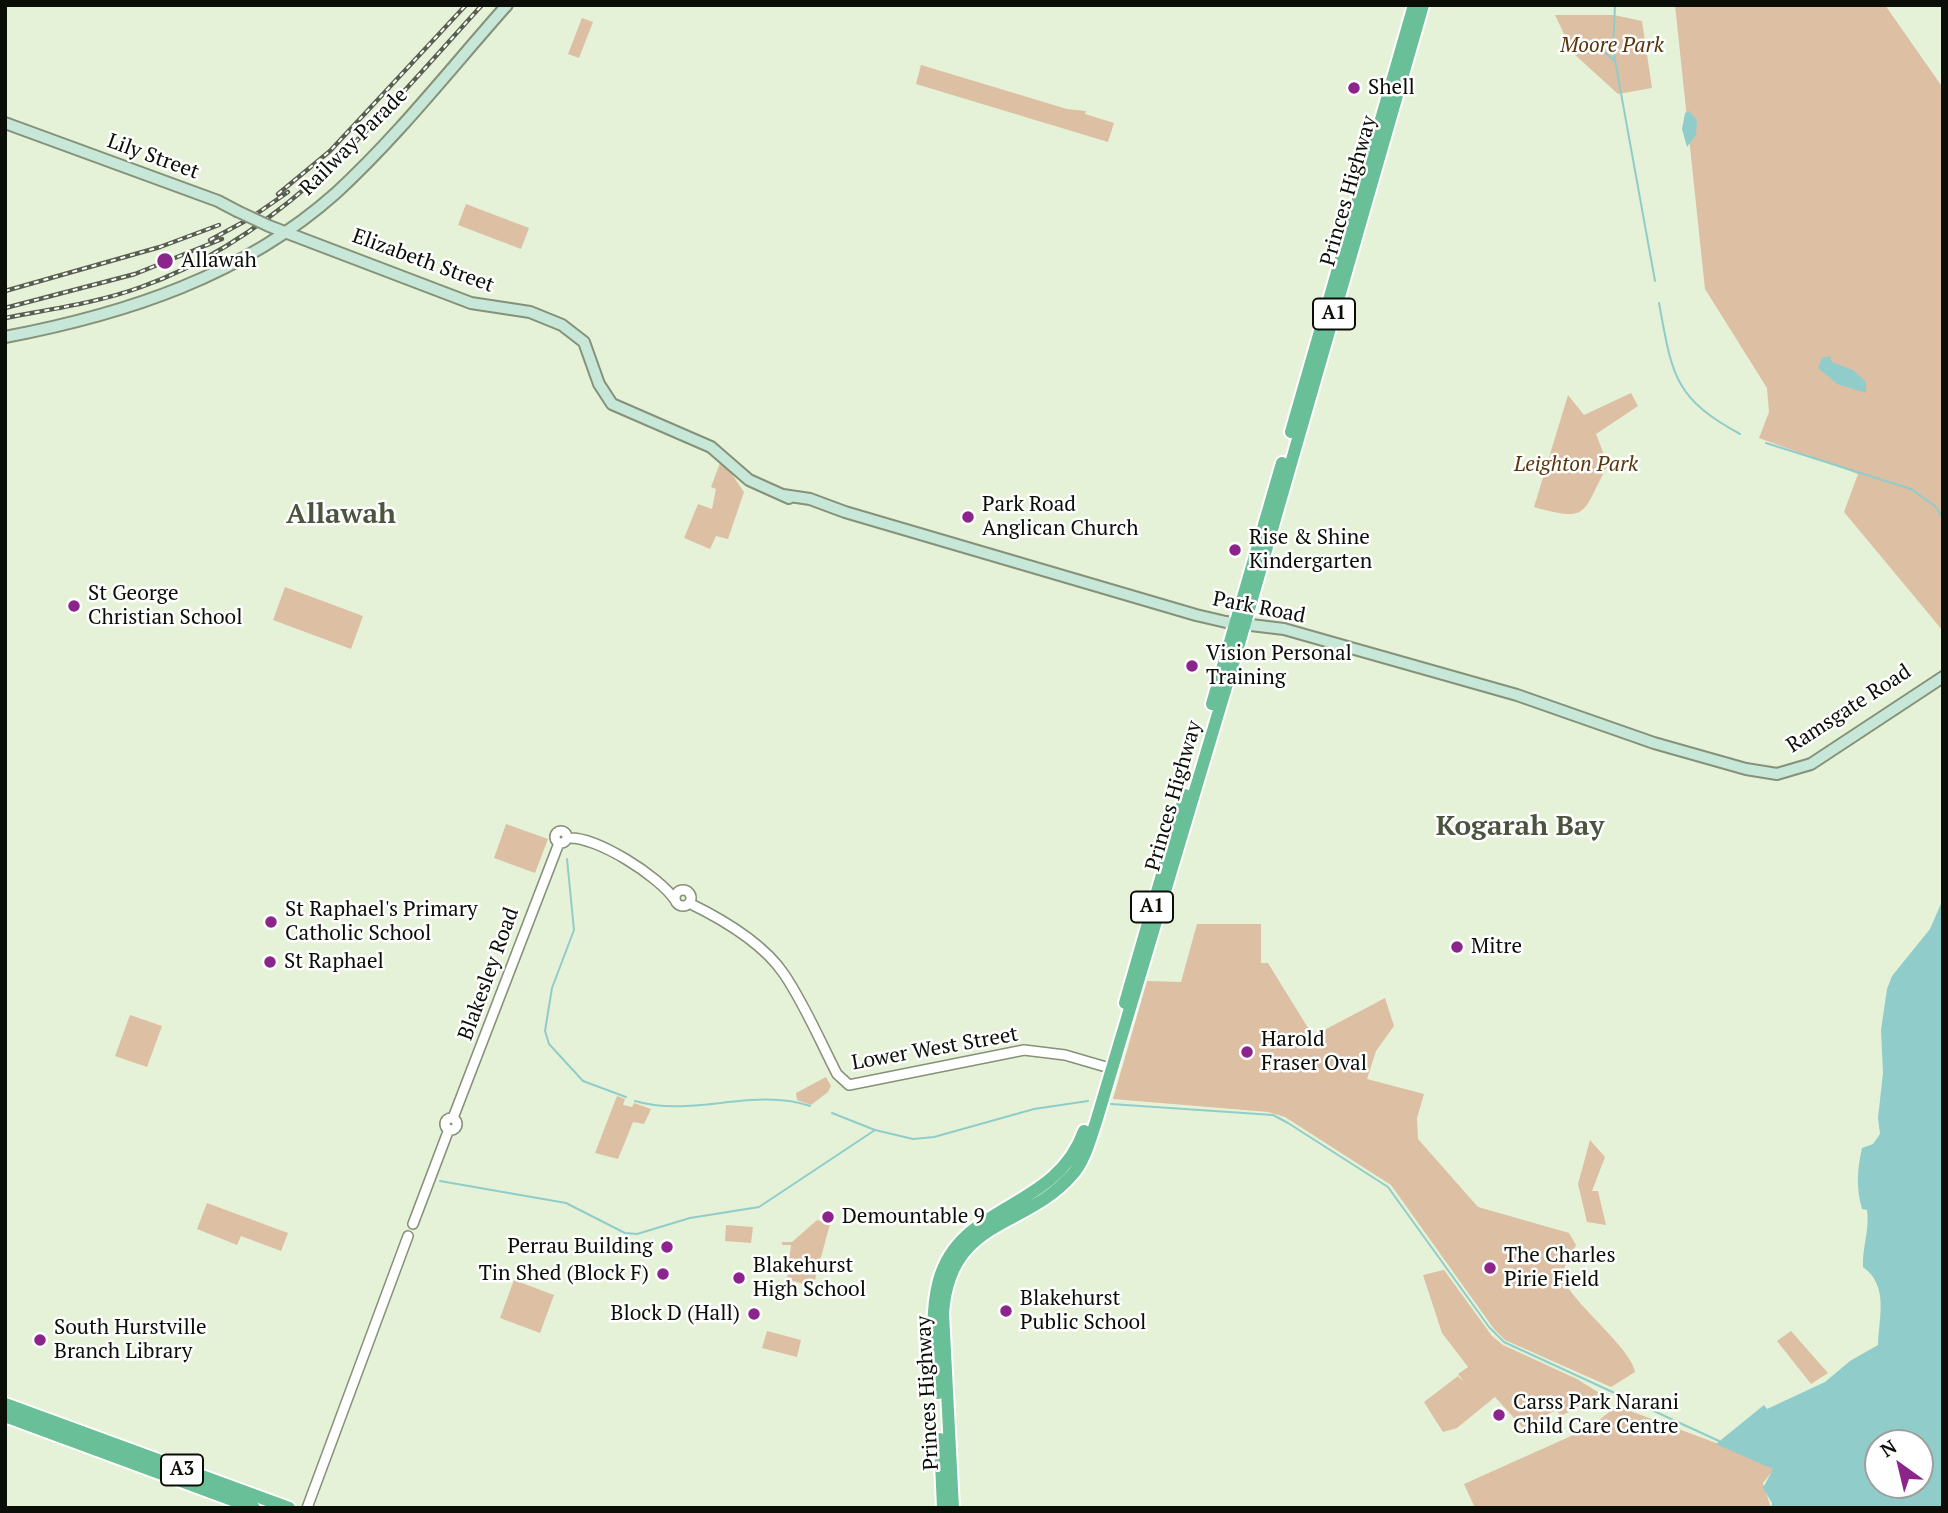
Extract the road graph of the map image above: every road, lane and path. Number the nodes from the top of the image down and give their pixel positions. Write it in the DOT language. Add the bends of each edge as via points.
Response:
graph roads {
  1 [pos="507,5"];
  2 [pos="1414,5"];
  3 [pos="1423,5"];
  4 [pos="5,123"];
  5 [pos="285,232"];
  6 [pos="5,337"];
  7 [pos="584,342"];
  8 [pos="1240,623"];
  9 [pos="1943,670"];
  10 [pos="1943,677"];
  11 [pos="1788,772"];
  12 [pos="656,881"];
  13 [pos="680,890"];
  14 [pos="675,900"];
  15 [pos="689,903"];
  16 [pos="1109,1068"];
  17 [pos="5,1404"];
  18 [pos="5,1416"];
  19 [pos="946,1506"];
  20 [pos="254,1508"];
  21 [pos="289,1508"];
  22 [pos="307,1508"];
  1 -- 5 [label="main road, Railway Parade" via="358,171"];
  2 -- 8 [label="highway, Princes Highway / A1"];
  3 -- 8 [label="highway, Princes Highway / A1"];
  4 -- 5 [label="main road, Lily Street, bridge" via="219,201"];
  5 -- 6 [label="main road, Railway Parade" via="224,269 165,295 107,314"];
  5 -- 7 [label="main road, Elizabeth Street" via="471,303 541,316"];
  7 -- 8 [label="main road, Park Road" via="612,404 711,447 758,486 1193,614"];
  8 -- 11 [label="main road, Park Road" via="1290,630 1517,695 1711,760 1766,774"];
  8 -- 16 [label="highway, Princes Highway / A1"];
  9 -- 11 [label="main road, Ramsgate Road"];
  10 -- 11 [label="main road, Ramsgate Road" via="1811,764"];
  12 -- 13 [label="street"];
  12 -- 14 [label="street"];
  12 -- 22 [label="street, Blakesley Road" via="623,857 558,831 555,838 559,843 453,1118 446,1121 449,1129 413,1224 405,1227 408,1236"];
  13 -- 14 [label="street"];
  13 -- 15 [label="street" via="689,892"];
  14 -- 15 [label="street" via="680,906"];
  15 -- 16 [label="street, Lower West Street" via="758,947 783,972 845,1083 856,1085 1024,1050 1065,1055"];
  16 -- 19 [label="highway, Princes Highway / A1" via="1096,1122 1074,1172 1049,1195 977,1238 947,1284 943,1312"];
  17 -- 21 [label="highway, A3"];
  18 -- 20 [label="highway, A3"];
}
